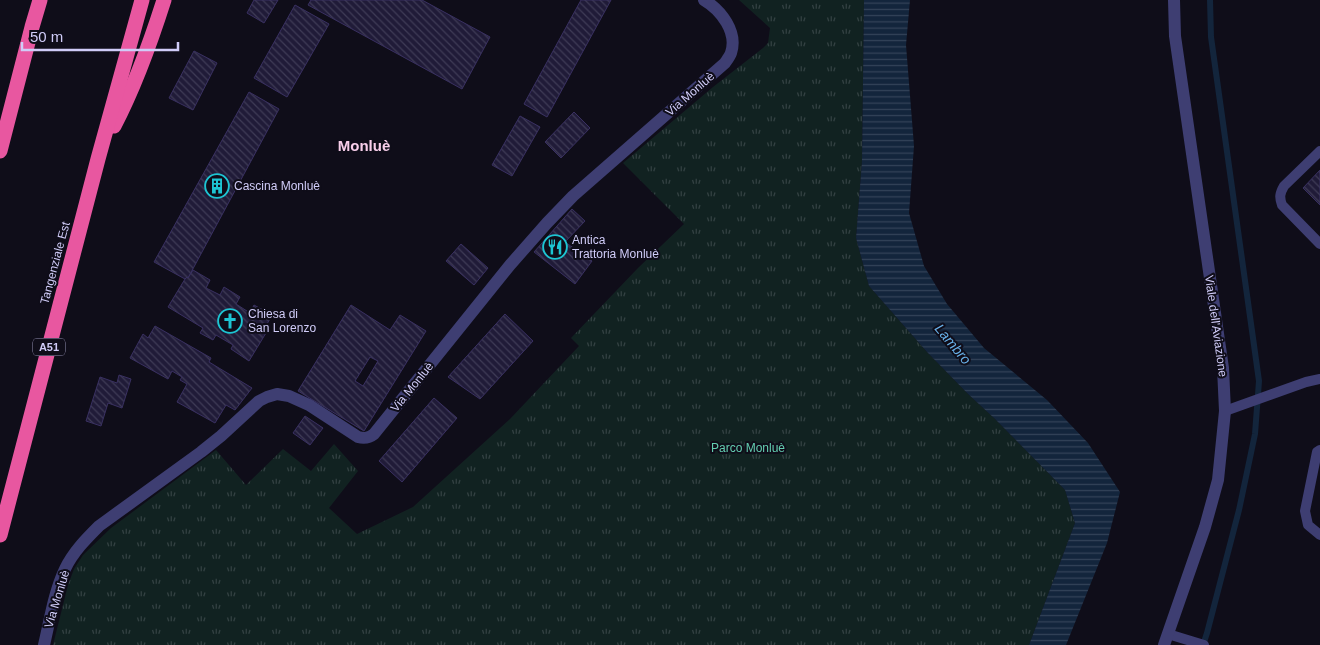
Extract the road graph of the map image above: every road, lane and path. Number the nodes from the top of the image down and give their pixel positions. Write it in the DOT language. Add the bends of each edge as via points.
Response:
graph roads {
  1 [pos="32,0"];
  2 [pos="40,0"];
  3 [pos="142,0"];
  4 [pos="164,0"];
  5 [pos="704,0"];
  6 [pos="1174,0"];
  7 [pos="32,27"];
  8 [pos="0,151"];
  9 [pos="1320,151"];
  10 [pos="98,159"];
  11 [pos="1320,244"];
  12 [pos="1320,379"];
  13 [pos="1225,411"];
  14 [pos="1320,450"];
  15 [pos="0,535"];
  16 [pos="1320,535"];
  17 [pos="1166,640"];
  18 [pos="44,645"];
  19 [pos="1204,645"];
  1 -- 7 [label="highway"];
  2 -- 7 [label="highway"];
  3 -- 10 [label="highway, Tangenziale Est / A51"];
  4 -- 10 [label="highway" via="143,64"];
  5 -- 18 [label="street, Via Monluè" via="723,17 731,30 733,42 725,63 573,196 547,223 374,434 369,438 358,437 289,396 277,394 266,397 221,436 100,526 84,542 65,569"];
  6 -- 13 [label="street, Viale dell'Aviazione" via="1175,36 1223,368"];
  7 -- 8 [label="highway"];
  9 -- 11 [label="lane" via="1284,186 1279,199"];
  10 -- 15 [label="highway, Tangenziale Est / A51"];
  12 -- 13 [label="lane"];
  13 -- 17 [label="street, Viale dell'Aviazione" via="1218,480"];
  14 -- 16 [label="lane" via="1305,511 1308,525"];
  17 -- 19 [label="lane"];
}
